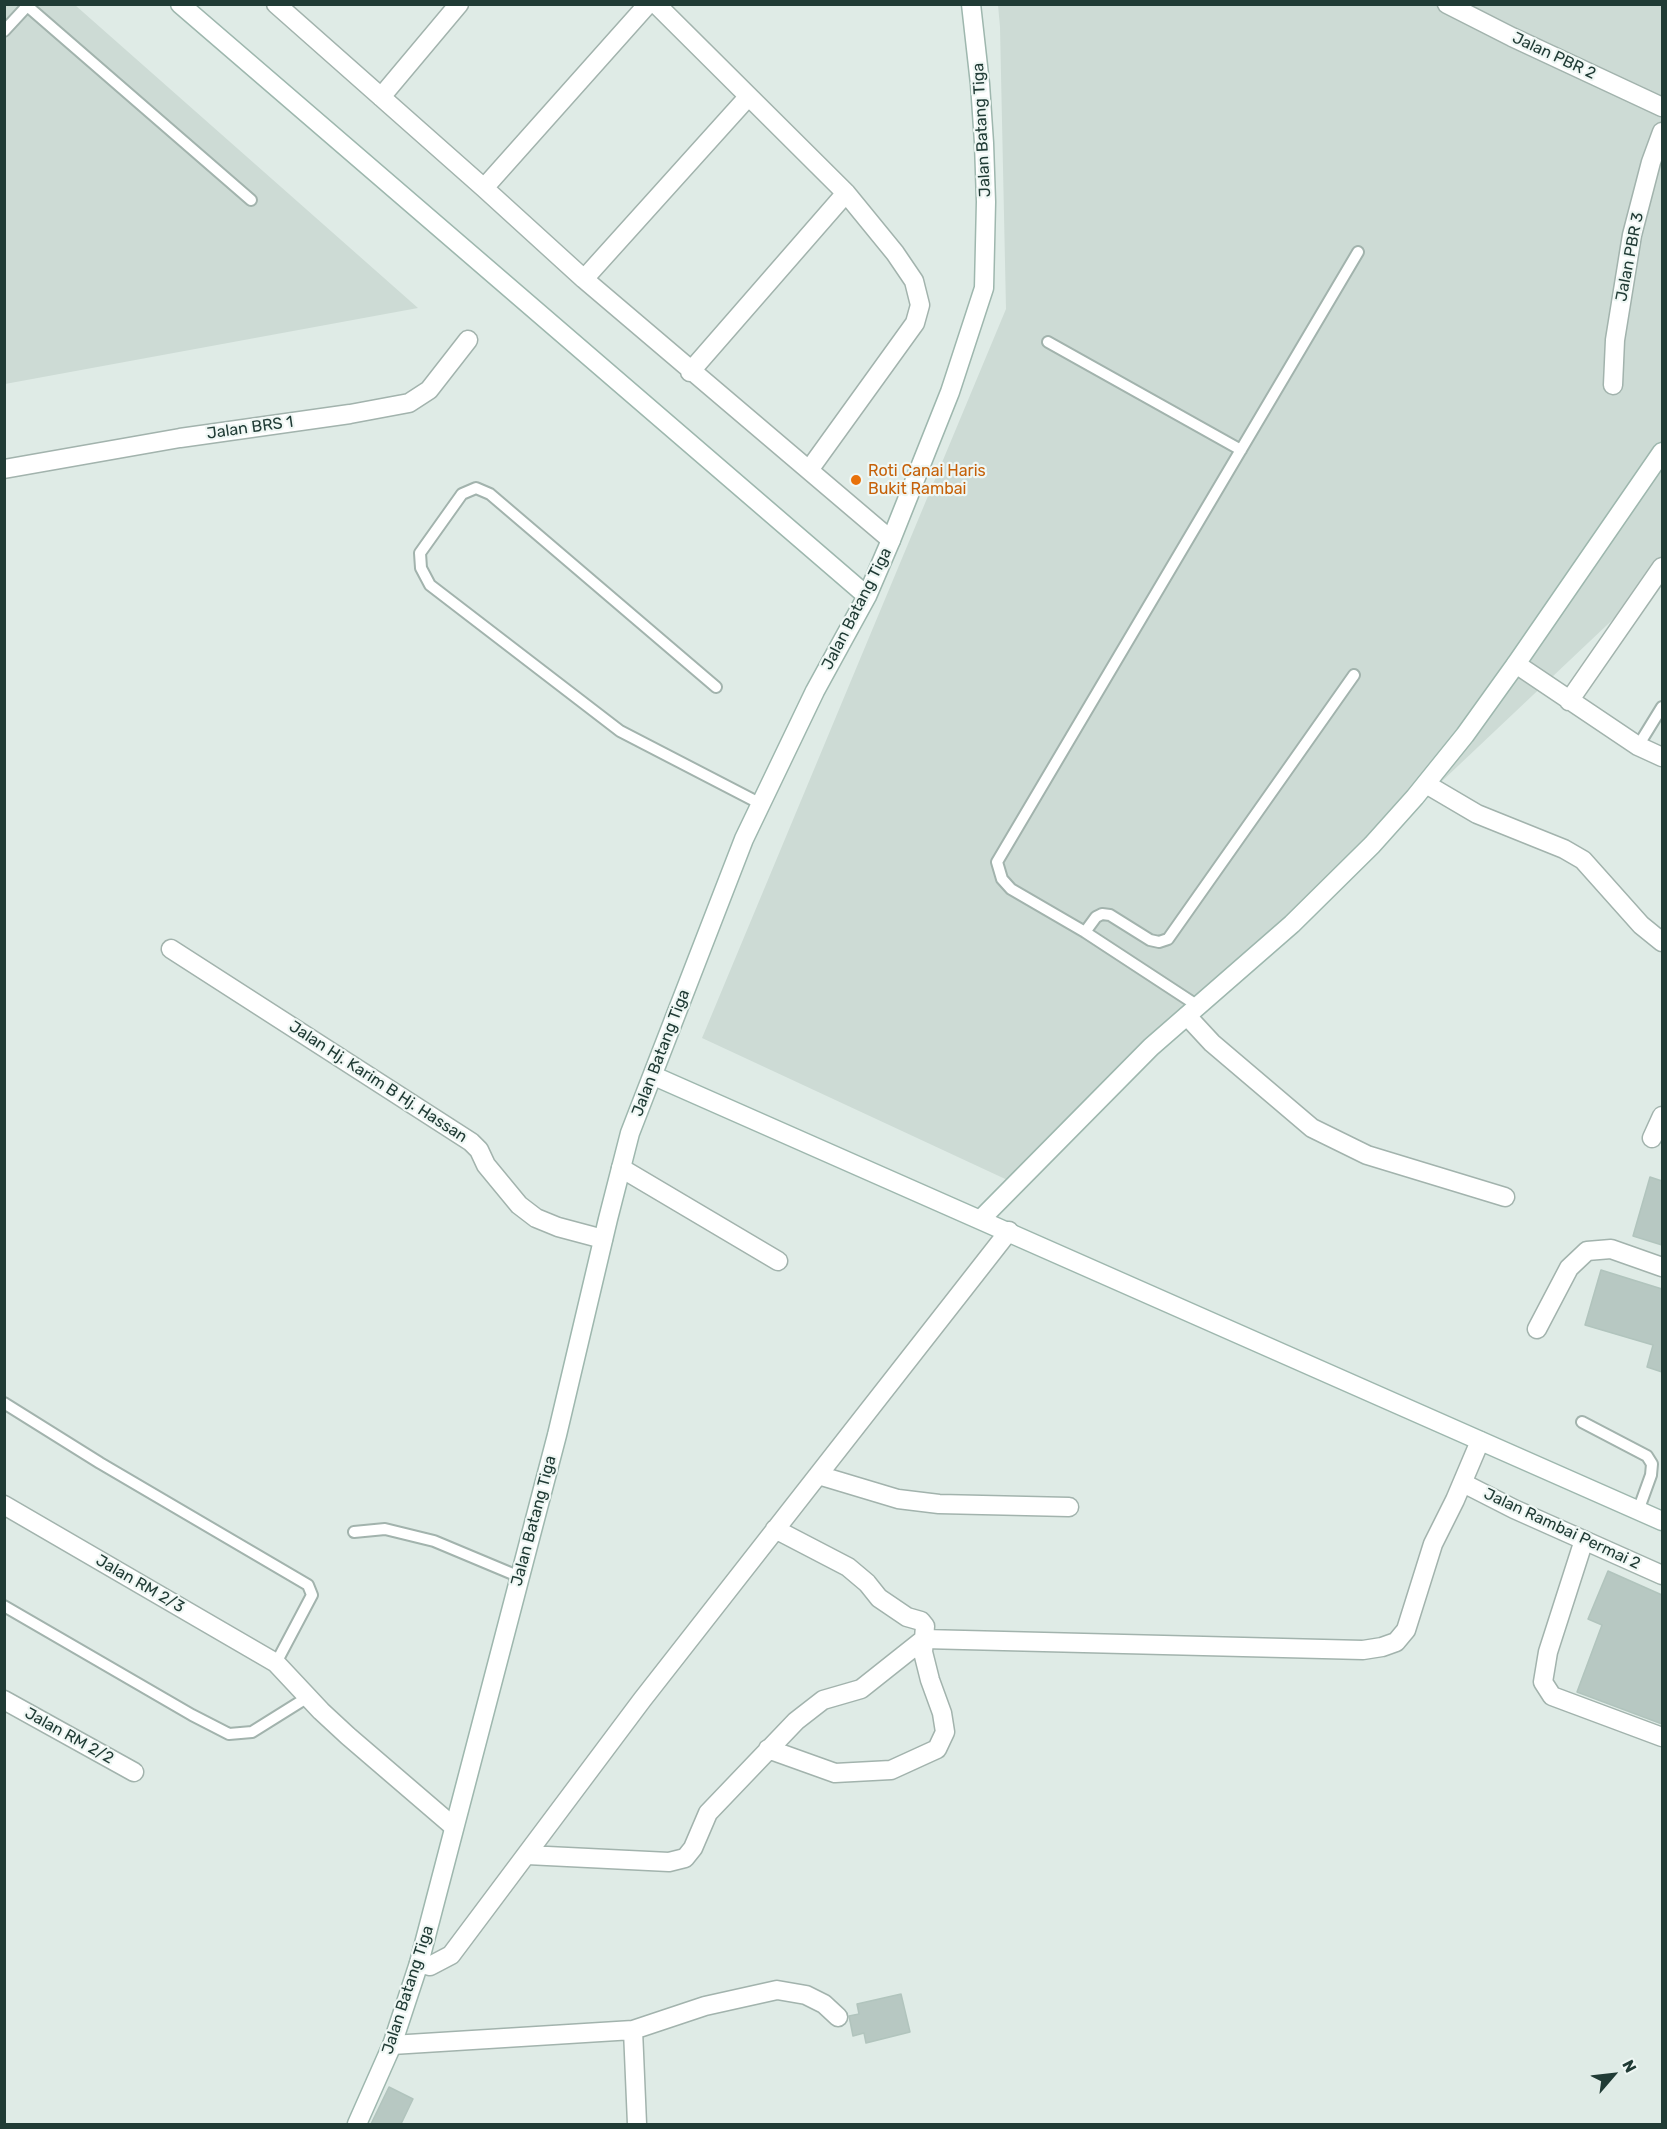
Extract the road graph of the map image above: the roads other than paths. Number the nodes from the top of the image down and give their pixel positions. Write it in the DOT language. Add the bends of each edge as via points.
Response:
graph roads {
  1 [pos="276,4"];
  2 [pos="459,4"];
  3 [pos="648,4"];
  4 [pos="656,4"];
  5 [pos="971,4"];
  6 [pos="1447,4"];
  7 [pos="27,5"];
  8 [pos="182,5"];
  9 [pos="4,31"];
  10 [pos="381,97"];
  11 [pos="748,97"];
  12 [pos="1662,107"];
  13 [pos="1662,132"];
  14 [pos="484,188"];
  15 [pos="846,193"];
  16 [pos="251,200"];
  17 [pos="1358,252"];
  18 [pos="584,279"];
  19 [pos="468,340"];
  20 [pos="1048,342"];
  21 [pos="690,372"];
  22 [pos="1613,384"];
  23 [pos="1241,450"];
  24 [pos="1662,452"];
  25 [pos="4,469"];
  26 [pos="809,470"];
  27 [pos="891,540"];
  28 [pos="1662,567"];
  29 [pos="867,596"];
  30 [pos="1515,664"];
  31 [pos="1354,675"];
  32 [pos="716,687"];
  33 [pos="1569,701"];
  34 [pos="1662,707"];
  35 [pos="1638,746"];
  36 [pos="1662,757"];
  37 [pos="1426,784"];
  38 [pos="761,804"];
  39 [pos="1085,932"];
  40 [pos="1662,942"];
  41 [pos="171,949"];
  42 [pos="1192,1011"];
  43 [pos="654,1076"];
  44 [pos="1662,1116"];
  45 [pos="1652,1138"];
  46 [pos="621,1168"];
  47 [pos="1505,1197"];
  48 [pos="981,1219"];
  49 [pos="1009,1231"];
  50 [pos="603,1239"];
  51 [pos="778,1261"];
  52 [pos="1662,1267"];
  53 [pos="1537,1329"];
  54 [pos="4,1403"];
  55 [pos="1582,1422"];
  56 [pos="1480,1441"];
  57 [pos="818,1475"];
  58 [pos="1463,1483"];
  59 [pos="4,1505"];
  60 [pos="1069,1507"];
  61 [pos="1638,1511"];
  62 [pos="1662,1521"];
  63 [pos="775,1529"];
  64 [pos="354,1532"];
  65 [pos="1584,1540"];
  66 [pos="1662,1575"];
  67 [pos="520,1577"];
  68 [pos="4,1606"];
  69 [pos="924,1639"];
  70 [pos="276,1663"];
  71 [pos="308,1697"];
  72 [pos="4,1700"];
  73 [pos="1662,1737"];
  74 [pos="768,1749"];
  75 [pos="134,1772"];
  76 [pos="454,1827"];
  77 [pos="526,1855"];
  78 [pos="419,1963"];
  79 [pos="838,2017"];
  80 [pos="633,2030"];
  81 [pos="392,2045"];
  82 [pos="357,2124"];
  83 [pos="637,2124"];
  1 -- 10 [label="street"];
  2 -- 10 [label="street"];
  3 -- 14 [label="street"];
  4 -- 11 [label="street"];
  5 -- 27 [label="street, Jalan Batang Tiga" via="984,143 984,288 950,392"];
  6 -- 12 [label="street, Jalan PBR 2"];
  7 -- 9 [label="lane"];
  7 -- 16 [label="lane"];
  8 -- 29 [label="street"];
  10 -- 14 [label="street"];
  11 -- 15 [label="street"];
  11 -- 18 [label="street"];
  13 -- 22 [label="street, Jalan PBR 3" via="1632,235 1615,340"];
  14 -- 18 [label="street"];
  15 -- 21 [label="street"];
  15 -- 26 [label="street" via="907,270 920,305 915,323"];
  17 -- 23 [label="lane"];
  18 -- 21 [label="street"];
  19 -- 25 [label="street, Jalan BRS 1" via="429,390 409,404"];
  20 -- 23 [label="lane"];
  21 -- 26 [label="street"];
  23 -- 39 [label="lane" via="997,862 1002,879 1011,889"];
  24 -- 30 [label="street"];
  26 -- 27 [label="street"];
  27 -- 29 [label="street, Jalan Batang Tiga"];
  28 -- 33 [label="street"];
  29 -- 38 [label="street, Jalan Batang Tiga" via="815,691"];
  30 -- 33 [label="street"];
  30 -- 37 [label="street"];
  31 -- 39 [label="lane" via="1168,939 1150,940 1102,914"];
  32 -- 38 [label="lane" via="490,494 476,488 462,494 420,553 421,568 430,585 620,730"];
  33 -- 35 [label="street"];
  34 -- 35 [label="lane"];
  35 -- 36 [label="street"];
  37 -- 40 [label="street" via="1477,814 1583,860 1641,925"];
  37 -- 42 [label="street" via="1372,845 1292,924"];
  38 -- 43 [label="street, Jalan Batang Tiga" via="666,1037"];
  39 -- 42 [label="lane"];
  41 -- 50 [label="street, Jalan Hj. Karim B Hj. Hassan" via="471,1142 519,1205 536,1218"];
  42 -- 47 [label="street" via="1236,1064 1312,1128 1367,1155"];
  42 -- 48 [label="street" via="1151,1047"];
  43 -- 46 [label="street, Jalan Batang Tiga" via="630,1133"];
  43 -- 48 [label="street"];
  44 -- 45 [label="street"];
  46 -- 50 [label="street, Jalan Batang Tiga"];
  46 -- 51 [label="street"];
  48 -- 49 [label="street"];
  49 -- 56 [label="street"];
  49 -- 57 [label="street"];
  50 -- 67 [label="street, Jalan Batang Tiga"];
  52 -- 53 [label="street" via="1611,1249 1587,1251 1569,1268"];
  54 -- 70 [label="lane" via="308,1585 312,1595"];
  55 -- 61 [label="lane" via="1647,1456 1652,1464 1651,1475"];
  56 -- 58 [label="street"];
  56 -- 61 [label="street"];
  57 -- 60 [label="street" via="898,1499 939,1504"];
  57 -- 63 [label="street"];
  58 -- 65 [label="street, Jalan Rambai Permai 2"];
  58 -- 69 [label="street" via="1433,1544 1406,1630 1396,1642 1382,1647 1363,1650"];
  59 -- 70 [label="street, Jalan RM 2/3"];
  61 -- 62 [label="street"];
  63 -- 69 [label="street" via="848,1567 879,1598 907,1617 921,1621 925,1626"];
  63 -- 77 [label="street"];
  64 -- 67 [label="lane" via="385,1529 434,1541"];
  65 -- 66 [label="street, Jalan Rambai Permai 2"];
  65 -- 73 [label="street" via="1548,1652 1543,1683 1552,1696"];
  67 -- 76 [label="street, Jalan Batang Tiga"];
  68 -- 71 [label="lane" via="229,1734 252,1732"];
  69 -- 74 [label="street" via="861,1689 823,1700"];
  69 -- 74 [label="street" via="923,1652 945,1732 937,1749 891,1770 835,1773"];
  70 -- 71 [label="street, Jalan RM 2/3"];
  71 -- 76 [label="street, Jalan RM 2/3"];
  72 -- 75 [label="street, Jalan RM 2/2"];
  74 -- 77 [label="street" via="708,1813 685,1858 669,1862"];
  76 -- 78 [label="street, Jalan Batang Tiga"];
  77 -- 78 [label="street" via="452,1955 430,1966"];
  78 -- 81 [label="street, Jalan Batang Tiga"];
  79 -- 80 [label="street" via="806,1995 777,1990 705,2006"];
  80 -- 81 [label="street"];
  80 -- 83 [label="street"];
  81 -- 82 [label="street, Jalan Batang Tiga"];
}
